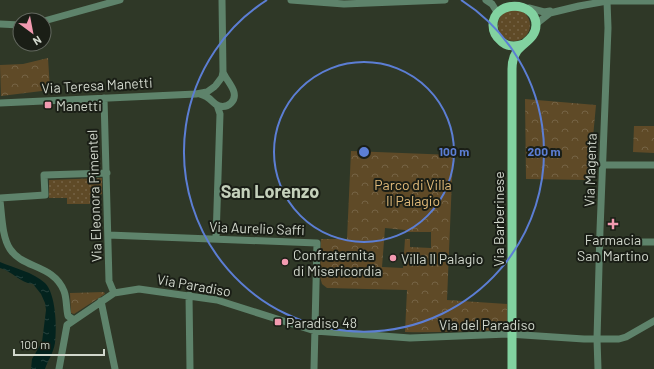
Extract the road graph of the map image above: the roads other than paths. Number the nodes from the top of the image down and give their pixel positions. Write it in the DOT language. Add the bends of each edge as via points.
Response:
graph roads {
  1 [pos="120,0"];
  2 [pos="222,0"];
  3 [pos="291,0"];
  4 [pos="445,0"];
  5 [pos="486,0"];
  6 [pos="607,1"];
  7 [pos="104,2"];
  8 [pos="654,2"];
  9 [pos="523,4"];
  10 [pos="502,6"];
  11 [pos="556,11"];
  12 [pos="52,18"];
  13 [pos="0,24"];
  14 [pos="536,24"];
  15 [pos="12,25"];
  16 [pos="502,42"];
  17 [pos="524,44"];
  18 [pos="512,69"];
  19 [pos="223,72"];
  20 [pos="230,85"];
  21 [pos="215,86"];
  22 [pos="196,94"];
  23 [pos="104,98"];
  24 [pos="0,103"];
  25 [pos="215,103"];
  26 [pos="226,106"];
  27 [pos="220,114"];
  28 [pos="603,165"];
  29 [pos="654,165"];
  30 [pos="106,173"];
  31 [pos="0,198"];
  32 [pos="0,201"];
  33 [pos="108,235"];
  34 [pos="216,239"];
  35 [pos="600,242"];
  36 [pos="654,242"];
  37 [pos="114,293"];
  38 [pos="189,295"];
  39 [pos="101,301"];
  40 [pos="74,320"];
  41 [pos="654,321"];
  42 [pos="315,331"];
  43 [pos="512,334"];
  44 [pos="597,339"];
  45 [pos="59,369"];
  46 [pos="115,369"];
  47 [pos="190,369"];
  48 [pos="314,369"];
  49 [pos="512,369"];
  50 [pos="598,369"];
  1 -- 7 [label="street"];
  2 -- 19 [label="street"];
  3 -- 4 [label="street" via="344,4"];
  5 -- 10 [label="street"];
  6 -- 8 [label="street"];
  6 -- 11 [label="street"];
  6 -- 28 [label="street, Via Magenta"];
  7 -- 12 [label="street"];
  9 -- 10 [label="main road"];
  9 -- 11 [label="street" via="544,12"];
  9 -- 14 [label="main road" via="534,15"];
  10 -- 16 [label="main road, Via Barberinese" via="493,20 496,36"];
  11 -- 14 [label="street"];
  13 -- 15 [label="street"];
  14 -- 17 [label="main road, Via Barberinese" via="532,37"];
  16 -- 17 [label="main road" via="511,46"];
  16 -- 18 [label="main road, Via Barberinese"];
  17 -- 18 [label="main road, Via Barberinese" via="515,55"];
  18 -- 43 [label="main road, Via Barberinese"];
  19 -- 20 [label="street"];
  19 -- 21 [label="street"];
  20 -- 21 [label="street, Via Teresa Manetti" via="224,83"];
  20 -- 26 [label="street" via="234,98"];
  21 -- 22 [label="street, Via Teresa Manetti" via="207,92"];
  21 -- 25 [label="street" via="211,92"];
  22 -- 23 [label="street, Via Teresa Manetti"];
  22 -- 25 [label="street, Via Teresa Manetti" via="205,96"];
  23 -- 24 [label="street, Via Teresa Manetti"];
  23 -- 30 [label="street, Via Eleonora Pimentel"];
  25 -- 26 [label="street, Via Teresa Manetti"];
  25 -- 27 [label="street"];
  26 -- 27 [label="street"];
  27 -- 34 [label="street"];
  28 -- 29 [label="street"];
  28 -- 35 [label="street, Via Magenta"];
  30 -- 31 [label="street" via="44,175 45,195"];
  30 -- 33 [label="street, Via Eleonora Pimentel"];
  32 -- 40 [label="street" via="9,247 20,258 54,276 65,293 68,316"];
  33 -- 34 [label="street, Via Aurelio Saffi"];
  33 -- 37 [label="street, Via Eleonora Pimentel" via="109,282"];
  34 -- 42 [label="street, Via Aurelio Saffi" via="316,243"];
  35 -- 36 [label="street"];
  35 -- 44 [label="street, Via Magenta"];
  37 -- 38 [label="street, Via Paradiso" via="139,289"];
  37 -- 39 [label="street, Via Paradiso"];
  38 -- 42 [label="street, Via Paradiso" via="217,300"];
  38 -- 47 [label="street"];
  39 -- 40 [label="street, Via Paradiso"];
  39 -- 46 [label="street"];
  40 -- 45 [label="street" via="66,327"];
  41 -- 44 [label="street, Via del Paradiso" via="623,338"];
  42 -- 43 [label="street, Via del Paradiso" via="410,338"];
  42 -- 48 [label="street"];
  43 -- 44 [label="street, Via del Paradiso"];
  43 -- 49 [label="main road, Via Barberinese"];
  44 -- 50 [label="street, Via Magenta"];
}
